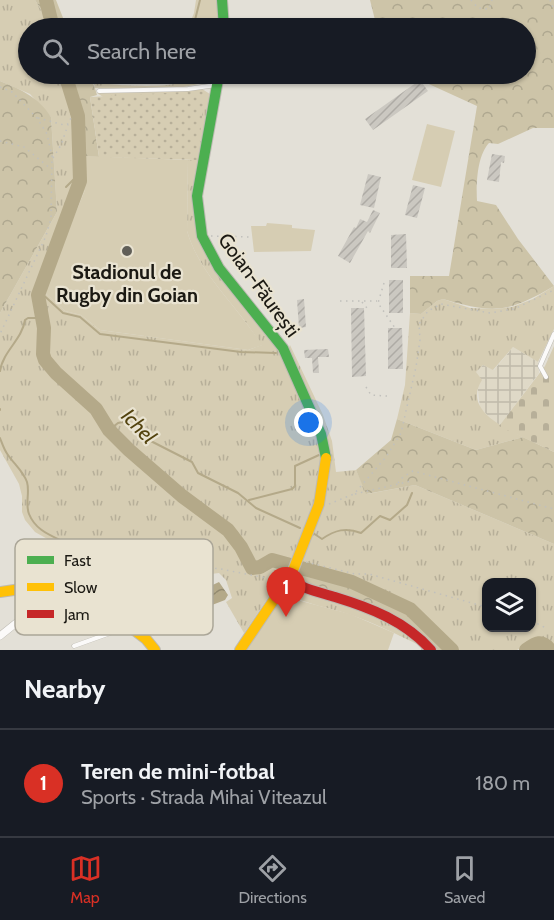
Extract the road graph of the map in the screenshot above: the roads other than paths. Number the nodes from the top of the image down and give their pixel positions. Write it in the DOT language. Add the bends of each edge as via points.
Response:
graph roads {
  1 [pos="222,0"];
  2 [pos="224,18"];
  3 [pos="203,84"];
  4 [pos="217,84"];
  5 [pos="99,92"];
  6 [pos="554,334"];
  7 [pos="546,377"];
  8 [pos="290,576"];
  9 [pos="15,590"];
  10 [pos="0,592"];
  11 [pos="15,624"];
  12 [pos="102,635"];
  13 [pos="141,635"];
  14 [pos="145,635"];
  15 [pos="0,636"];
  16 [pos="146,639"];
  17 [pos="74,646"];
  18 [pos="155,650"];
  19 [pos="240,650"];
  20 [pos="431,650"];
  1 -- 2 [label="street"];
  3 -- 5 [label="lane" via="188,89"];
  4 -- 8 [label="street, Goian-Făurești" via="197,196 202,236 219,268 284,348 324,445 325,471 319,504"];
  6 -- 7 [label="lane" via="540,366"];
  8 -- 19 [label="street, Goian-Făurești"];
  8 -- 20 [label="street" via="298,586 378,612 413,632"];
  9 -- 10 [label="street"];
  11 -- 15 [label="street"];
  12 -- 17 [label="lane"];
  13 -- 16 [label="street"];
  14 -- 16 [label="lane"];
  16 -- 18 [label="street"];
}
